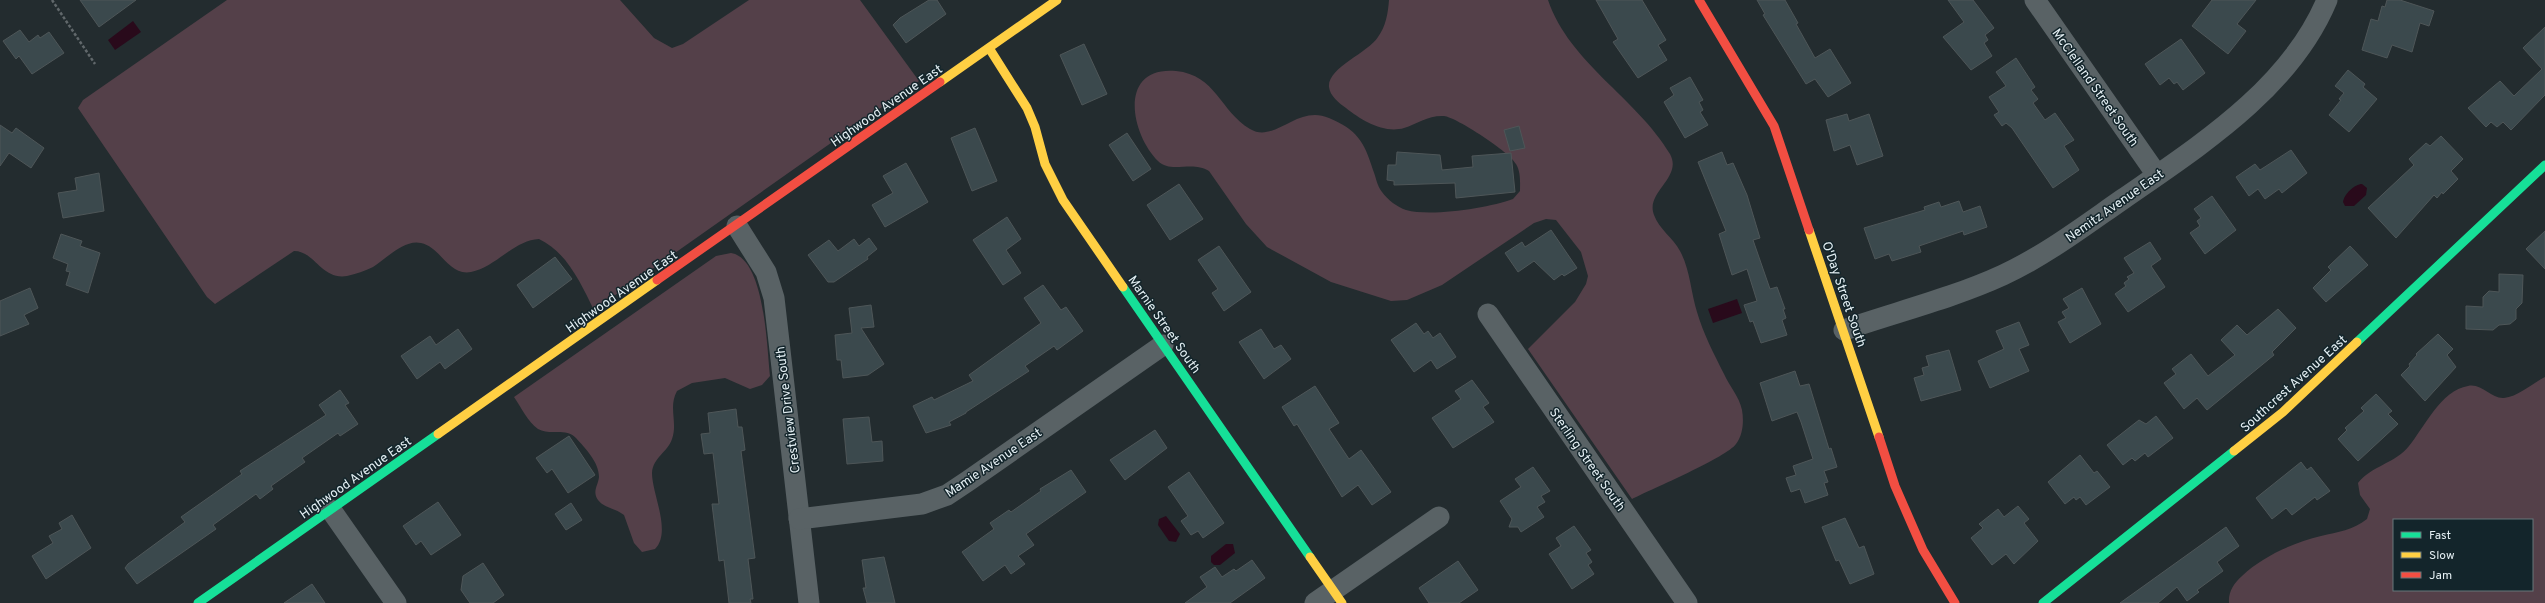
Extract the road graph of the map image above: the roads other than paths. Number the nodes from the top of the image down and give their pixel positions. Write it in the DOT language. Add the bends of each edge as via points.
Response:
graph roads {
  1 [pos="1057,0"];
  2 [pos="1699,0"];
  3 [pos="2035,0"];
  4 [pos="2327,0"];
  5 [pos="989,48"];
  6 [pos="2545,165"];
  7 [pos="2157,175"];
  8 [pos="736,226"];
  9 [pos="1488,314"];
  10 [pos="1844,330"];
  11 [pos="1163,345"];
  12 [pos="331,510"];
  13 [pos="1439,516"];
  14 [pos="799,519"];
  15 [pos="1337,597"];
  16 [pos="198,603"];
  17 [pos="396,603"];
  18 [pos="809,603"];
  19 [pos="1315,603"];
  20 [pos="1687,603"];
  21 [pos="1955,603"];
  22 [pos="2043,603"];
  1 -- 5 [label="street, Highwood Avenue East"];
  2 -- 10 [label="street, O'Day Street South" via="1774,126"];
  3 -- 7 [label="street, McClelland Street South"];
  4 -- 7 [label="street, Nemitz Avenue East" via="2309,37 2283,69 2210,136"];
  5 -- 8 [label="street, Highwood Avenue East"];
  5 -- 11 [label="street, Marnie Street South" via="1027,108 1045,164 1062,200"];
  6 -- 22 [label="street, Southcrest Avenue East" via="2283,412"];
  7 -- 10 [label="street, Nemitz Avenue East" via="2059,244 2023,265 1980,284"];
  8 -- 12 [label="street, Highwood Avenue East"];
  8 -- 14 [label="street, Crestview Drive South" via="762,264 773,292"];
  9 -- 20 [label="street, Sterling Street South"];
  10 -- 21 [label="street, O'Day Street South" via="1907,516 1931,564"];
  11 -- 14 [label="street, Mamie Avenue East" via="968,481 939,498 907,507"];
  11 -- 15 [label="street, Marnie Street South"];
  12 -- 16 [label="street, Highwood Avenue East"];
  12 -- 17 [label="street"];
  13 -- 15 [label="street"];
  14 -- 18 [label="street, Crestview Drive South"];
  15 -- 19 [label="street"];
}
